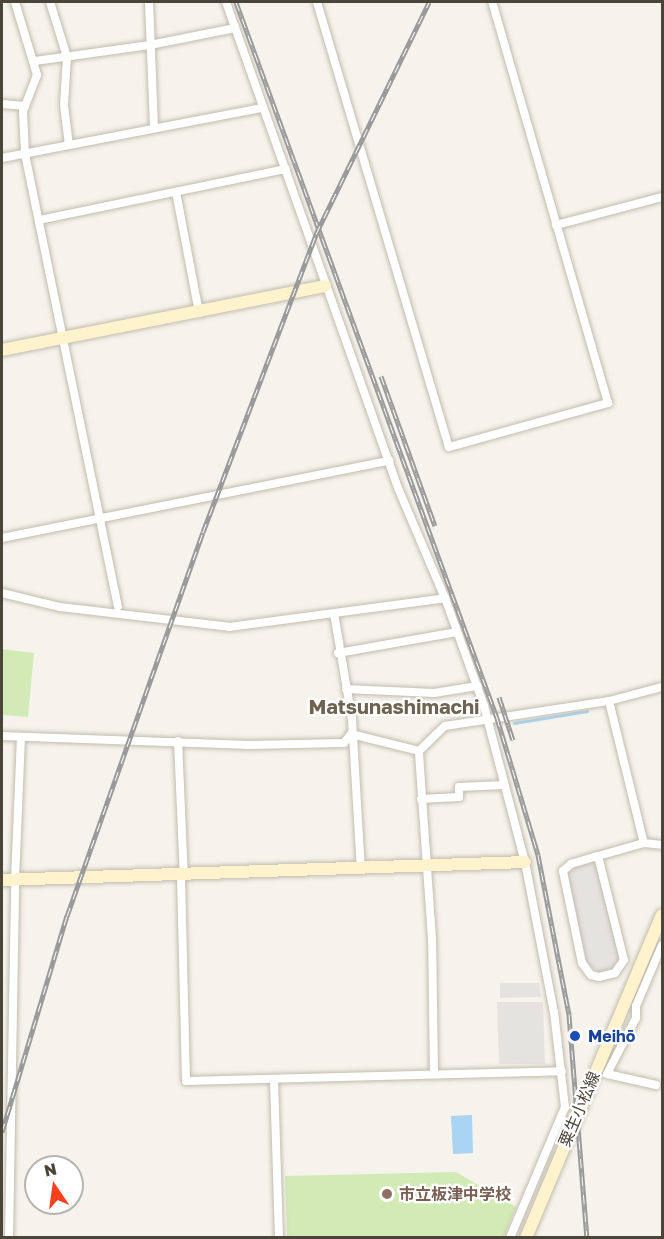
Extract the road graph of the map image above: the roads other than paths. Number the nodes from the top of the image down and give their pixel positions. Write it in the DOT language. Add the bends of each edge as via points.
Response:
graph roads {
  1 [pos="15,2"];
  2 [pos="50,2"];
  3 [pos="149,2"];
  4 [pos="226,2"];
  5 [pos="317,2"];
  6 [pos="492,2"];
  7 [pos="235,28"];
  8 [pos="150,45"];
  9 [pos="67,57"];
  10 [pos="35,61"];
  11 [pos="2,104"];
  12 [pos="25,106"];
  13 [pos="262,108"];
  14 [pos="154,127"];
  15 [pos="69,145"];
  16 [pos="25,154"];
  17 [pos="2,158"];
  18 [pos="286,169"];
  19 [pos="176,192"];
  20 [pos="663,197"];
  21 [pos="39,220"];
  22 [pos="556,225"];
  23 [pos="325,286"];
  24 [pos="199,313"];
  25 [pos="62,338"];
  26 [pos="2,350"];
  27 [pos="389,461"];
  28 [pos="102,518"];
  29 [pos="2,538"];
  30 [pos="2,594"];
  31 [pos="445,598"];
  32 [pos="118,607"];
  33 [pos="334,613"];
  34 [pos="457,632"];
  35 [pos="338,653"];
  36 [pos="477,686"];
  37 [pos="663,687"];
  38 [pos="346,688"];
  39 [pos="609,701"];
  40 [pos="487,720"];
  41 [pos="351,734"];
  42 [pos="2,736"];
  43 [pos="21,737"];
  44 [pos="178,741"];
  45 [pos="419,751"];
  46 [pos="504,785"];
  47 [pos="422,799"];
  48 [pos="644,843"];
  49 [pos="663,845"];
  50 [pos="598,856"];
  51 [pos="525,862"];
  52 [pos="427,867"];
  53 [pos="361,869"];
  54 [pos="183,876"];
  55 [pos="2,880"];
  56 [pos="15,880"];
  57 [pos="663,915"];
  58 [pos="663,945"];
  59 [pos="562,1071"];
  60 [pos="434,1074"];
  61 [pos="274,1079"];
  62 [pos="656,1085"];
  63 [pos="9,1238"];
  64 [pos="279,1238"];
  65 [pos="510,1238"];
  66 [pos="526,1238"];
  1 -- 10 [label="street"];
  2 -- 9 [label="street"];
  3 -- 8 [label="street"];
  4 -- 7 [label="street"];
  5 -- 22 [label="street" via="449,447 608,403"];
  6 -- 22 [label="street"];
  7 -- 8 [label="street"];
  7 -- 13 [label="street"];
  8 -- 9 [label="street"];
  8 -- 14 [label="street"];
  9 -- 10 [label="street"];
  9 -- 15 [label="street" via="64,105"];
  10 -- 12 [label="street" via="37,75"];
  11 -- 12 [label="street"];
  12 -- 16 [label="street"];
  13 -- 14 [label="street"];
  13 -- 18 [label="street"];
  14 -- 15 [label="street"];
  15 -- 16 [label="street"];
  16 -- 17 [label="street"];
  16 -- 21 [label="street"];
  18 -- 19 [label="street"];
  18 -- 23 [label="street"];
  19 -- 21 [label="street"];
  19 -- 24 [label="street"];
  20 -- 22 [label="street"];
  21 -- 25 [label="street"];
  23 -- 24 [label="street"];
  23 -- 27 [label="street"];
  24 -- 25 [label="street"];
  25 -- 26 [label="street"];
  25 -- 28 [label="street"];
  27 -- 28 [label="street"];
  27 -- 31 [label="street"];
  28 -- 29 [label="street"];
  28 -- 32 [label="street"];
  30 -- 33 [label="street" via="60,606 229,627"];
  31 -- 33 [label="street"];
  31 -- 34 [label="street"];
  33 -- 35 [label="street"];
  34 -- 35 [label="street"];
  34 -- 36 [label="street"];
  35 -- 38 [label="street"];
  36 -- 38 [label="street" via="434,693"];
  36 -- 40 [label="street"];
  37 -- 39 [label="street"];
  38 -- 41 [label="street"];
  39 -- 40 [label="street"];
  39 -- 48 [label="street"];
  40 -- 45 [label="street" via="445,726"];
  40 -- 46 [label="street"];
  41 -- 44 [label="street" via="344,743 249,746"];
  41 -- 45 [label="street"];
  41 -- 53 [label="street"];
  42 -- 43 [label="street"];
  43 -- 44 [label="street"];
  43 -- 56 [label="street"];
  44 -- 54 [label="street"];
  45 -- 47 [label="street"];
  46 -- 47 [label="street" via="459,787 459,797"];
  46 -- 51 [label="street"];
  47 -- 52 [label="street"];
  48 -- 49 [label="street"];
  48 -- 50 [label="street"];
  50 -- 50 [label="street" via="624,960 615,973 599,977 591,975 582,963 562,875 571,864"];
  51 -- 52 [label="street"];
  51 -- 59 [label="street"];
  52 -- 53 [label="street"];
  52 -- 60 [label="street"];
  53 -- 54 [label="street"];
  54 -- 56 [label="street"];
  54 -- 61 [label="street" via="186,1081"];
  55 -- 56 [label="street"];
  56 -- 63 [label="street"];
  57 -- 66 [label="street, 粟生小松線"];
  58 -- 62 [label="street" via="636,1006 636,1018 607,1074"];
  59 -- 60 [label="street"];
  59 -- 65 [label="street" via="565,1107"];
  60 -- 61 [label="street"];
  61 -- 64 [label="street"];
}
